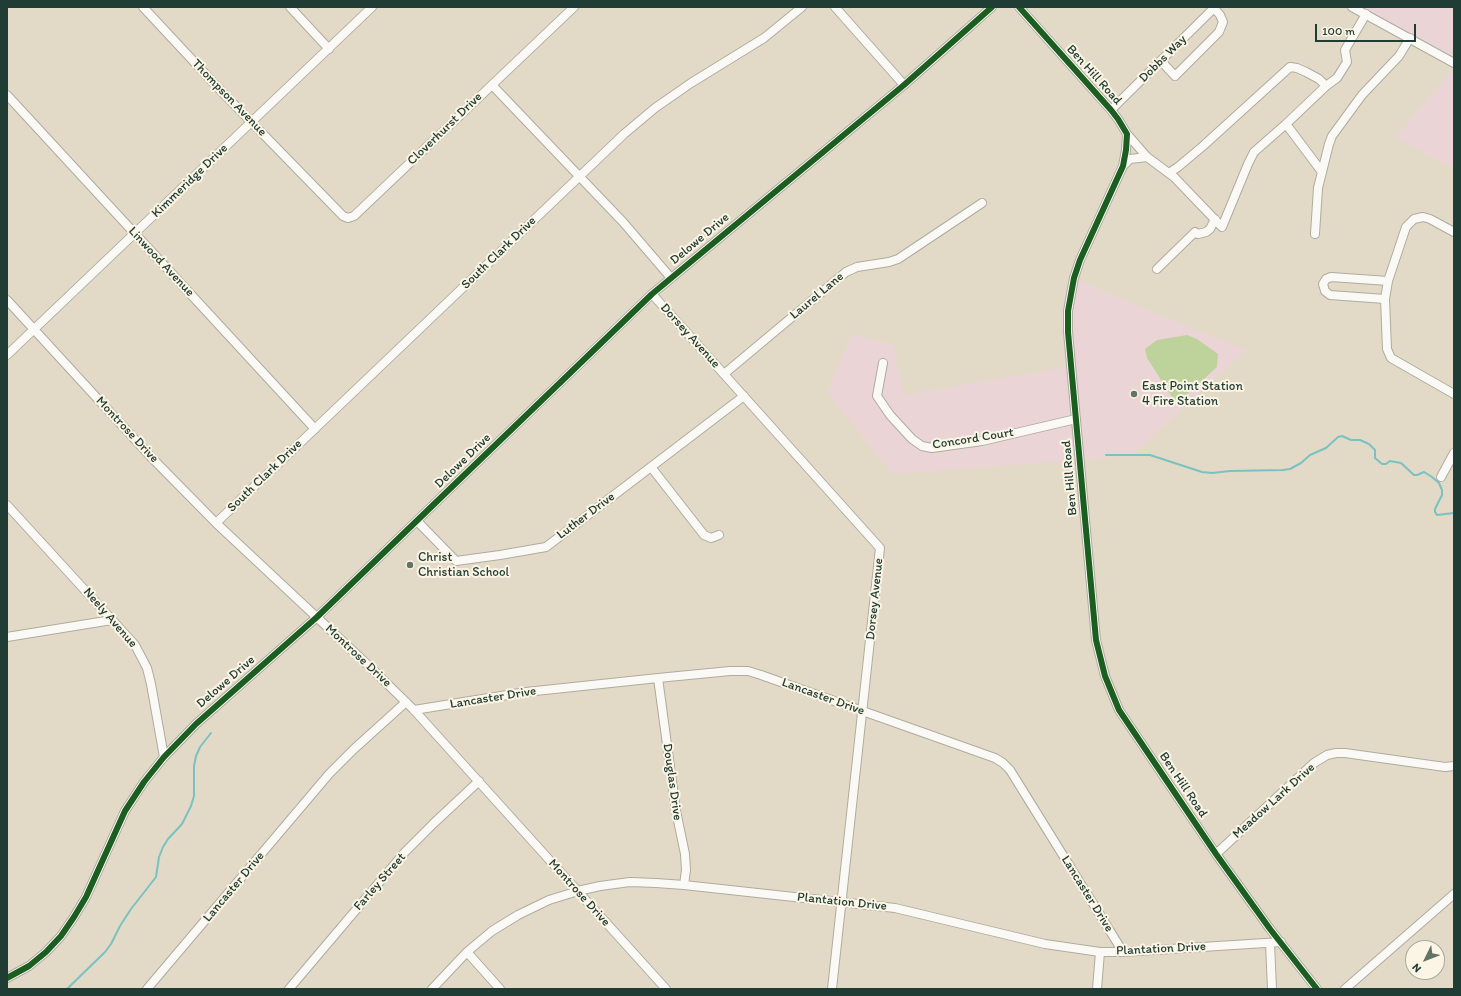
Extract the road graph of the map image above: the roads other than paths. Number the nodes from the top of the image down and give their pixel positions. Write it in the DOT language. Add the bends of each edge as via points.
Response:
graph roads {
  1 [pos="143,7"];
  2 [pos="290,7"];
  3 [pos="372,7"];
  4 [pos="574,7"];
  5 [pos="802,7"];
  6 [pos="835,7"];
  7 [pos="992,7"];
  8 [pos="1019,7"];
  9 [pos="1215,8"];
  10 [pos="1356,8"];
  11 [pos="1366,14"];
  12 [pos="1410,38"];
  13 [pos="329,48"];
  14 [pos="1161,61"];
  15 [pos="1454,63"];
  16 [pos="492,85"];
  17 [pos="904,85"];
  18 [pos="1326,86"];
  19 [pos="7,95"];
  20 [pos="1111,110"];
  21 [pos="252,122"];
  22 [pos="1286,124"];
  23 [pos="1126,134"];
  24 [pos="1147,157"];
  25 [pos="1123,166"];
  26 [pos="1322,172"];
  27 [pos="1169,173"];
  28 [pos="580,176"];
  29 [pos="316,188"];
  30 [pos="982,203"];
  31 [pos="1215,219"];
  32 [pos="1454,232"];
  33 [pos="135,233"];
  34 [pos="1315,234"];
  35 [pos="1157,269"];
  36 [pos="671,278"];
  37 [pos="1388,281"];
  38 [pos="652,294"];
  39 [pos="1385,299"];
  40 [pos="7,300"];
  41 [pos="34,329"];
  42 [pos="7,355"];
  43 [pos="883,363"];
  44 [pos="724,374"];
  45 [pos="1454,394"];
  46 [pos="744,396"];
  47 [pos="1076,419"];
  48 [pos="315,429"];
  49 [pos="1454,454"];
  50 [pos="651,467"];
  51 [pos="1441,477"];
  52 [pos="7,506"];
  53 [pos="417,521"];
  54 [pos="216,523"];
  55 [pos="719,535"];
  56 [pos="317,617"];
  57 [pos="112,620"];
  58 [pos="7,638"];
  59 [pos="658,678"];
  60 [pos="406,702"];
  61 [pos="414,710"];
  62 [pos="862,711"];
  63 [pos="164,757"];
  64 [pos="1454,766"];
  65 [pos="479,781"];
  66 [pos="1216,854"];
  67 [pos="684,885"];
  68 [pos="578,891"];
  69 [pos="1454,894"];
  70 [pos="842,902"];
  71 [pos="1281,942"];
  72 [pos="1270,943"];
  73 [pos="467,952"];
  74 [pos="1100,952"];
  75 [pos="1123,952"];
  76 [pos="7,978"];
  77 [pos="147,989"];
  78 [pos="289,989"];
  79 [pos="432,989"];
  80 [pos="500,989"];
  81 [pos="666,989"];
  82 [pos="832,989"];
  83 [pos="1097,989"];
  84 [pos="1272,989"];
  85 [pos="1317,989"];
  86 [pos="1345,989"];
  1 -- 21 [label="street, Thompson Avenue"];
  2 -- 13 [label="street"];
  3 -- 13 [label="street, Kimmeridge Drive"];
  4 -- 16 [label="street, Cloverhurst Drive"];
  5 -- 28 [label="street, South Clark Drive" via="764,38 655,108"];
  6 -- 17 [label="street"];
  7 -- 17 [label="street, Delowe Drive"];
  8 -- 20 [label="street, Ben Hill Road"];
  9 -- 14 [label="street, Dobbs Way"];
  9 -- 14 [label="street" via="1223,22 1219,32 1175,76"];
  10 -- 11 [label="street"];
  11 -- 12 [label="street"];
  11 -- 18 [label="street" via="1345,50 1347,62 1337,78"];
  12 -- 15 [label="street"];
  12 -- 26 [label="street" via="1399,56 1362,95 1332,136"];
  13 -- 21 [label="street, Kimmeridge Drive"];
  14 -- 20 [label="street, Dobbs Way"];
  16 -- 28 [label="street"];
  16 -- 29 [label="street, Cloverhurst Drive" via="354,216 343,216"];
  17 -- 36 [label="street, Delowe Drive"];
  18 -- 22 [label="street"];
  18 -- 27 [label="street" via="1306,72 1290,67 1203,146"];
  19 -- 33 [label="street, Linwood Avenue"];
  20 -- 23 [label="street, Ben Hill Road"];
  21 -- 29 [label="street, Thompson Avenue"];
  21 -- 33 [label="street, Kimmeridge Drive"];
  22 -- 26 [label="street"];
  22 -- 31 [label="street" via="1254,152 1222,227"];
  23 -- 24 [label="street"];
  23 -- 25 [label="street, Ben Hill Road"];
  24 -- 25 [label="street" via="1130,159"];
  24 -- 27 [label="street"];
  25 -- 47 [label="street, Ben Hill Road" via="1080,260 1071,290 1068,332"];
  26 -- 34 [label="street" via="1318,188"];
  27 -- 31 [label="street"];
  28 -- 36 [label="street"];
  28 -- 48 [label="street, South Clark Drive"];
  30 -- 44 [label="street, Laurel Lane" via="898,259 857,267 846,272"];
  31 -- 35 [label="street" via="1210,229 1198,234 1195,232"];
  32 -- 37 [label="street" via="1430,219 1414,219 1406,227"];
  33 -- 41 [label="street, Kimmeridge Drive"];
  33 -- 48 [label="street, Linwood Avenue"];
  36 -- 38 [label="street, Delowe Drive"];
  37 -- 39 [label="street"];
  37 -- 39 [label="street" via="1332,277 1326,279 1323,284 1325,291 1330,295"];
  38 -- 44 [label="street, Dorsey Avenue"];
  38 -- 53 [label="street, Delowe Drive"];
  39 -- 45 [label="street" via="1387,349 1391,358"];
  40 -- 41 [label="street, Montrose Drive"];
  41 -- 42 [label="street, Kimmeridge Drive"];
  41 -- 54 [label="street, Montrose Drive" via="152,458"];
  43 -- 47 [label="street, Concord Court" via="877,396 890,415 922,446 932,448 982,441"];
  44 -- 46 [label="street, Dorsey Avenue"];
  46 -- 50 [label="street, Luther Drive"];
  46 -- 62 [label="street, Dorsey Avenue" via="880,548"];
  47 -- 66 [label="street, Ben Hill Road" via="1096,640 1104,676 1119,710"];
  48 -- 54 [label="street, South Clark Drive"];
  49 -- 51 [label="street"];
  50 -- 53 [label="street, Luther Drive" via="546,547 456,561"];
  50 -- 55 [label="street" via="704,535 711,538"];
  52 -- 57 [label="street, Neely Avenue"];
  53 -- 56 [label="street, Delowe Drive"];
  54 -- 56 [label="street, Montrose Drive"];
  56 -- 60 [label="street, Montrose Drive"];
  56 -- 63 [label="street, Delowe Drive" via="196,724"];
  57 -- 58 [label="street"];
  57 -- 63 [label="street, Neely Avenue" via="135,645 147,668"];
  59 -- 61 [label="street, Lancaster Drive" via="526,692"];
  59 -- 62 [label="street, Lancaster Drive" via="748,671"];
  59 -- 67 [label="street, Douglas Drive" via="676,811 685,854"];
  60 -- 61 [label="street, Montrose Drive"];
  60 -- 77 [label="street, Lancaster Drive" via="330,774"];
  61 -- 65 [label="street, Montrose Drive"];
  62 -- 70 [label="street, Dorsey Avenue"];
  62 -- 75 [label="street, Lancaster Drive" via="1003,763 1010,770"];
  63 -- 76 [label="street, Delowe Drive" via="125,811 86,897 65,930 46,952 29,966"];
  64 -- 66 [label="street, Meadow Lark Drive" via="1445,767 1345,753 1327,755 1314,763"];
  65 -- 68 [label="street, Montrose Drive"];
  65 -- 78 [label="street, Farley Street" via="405,852"];
  66 -- 71 [label="street, Ben Hill Road"];
  67 -- 68 [label="street, Plantation Drive" via="630,882"];
  67 -- 70 [label="street, Plantation Drive"];
  68 -- 73 [label="street, Plantation Drive" via="549,900 518,915 492,931"];
  68 -- 81 [label="street, Montrose Drive"];
  69 -- 86 [label="street"];
  70 -- 74 [label="street, Plantation Drive" via="895,908 1045,944"];
  70 -- 82 [label="street, Dorsey Avenue"];
  71 -- 72 [label="street, Plantation Drive"];
  71 -- 85 [label="street, Ben Hill Road"];
  72 -- 75 [label="street, Plantation Drive"];
  72 -- 84 [label="street"];
  73 -- 79 [label="street, Plantation Drive"];
  73 -- 80 [label="street"];
  74 -- 75 [label="street, Plantation Drive"];
  74 -- 83 [label="street"];
}
